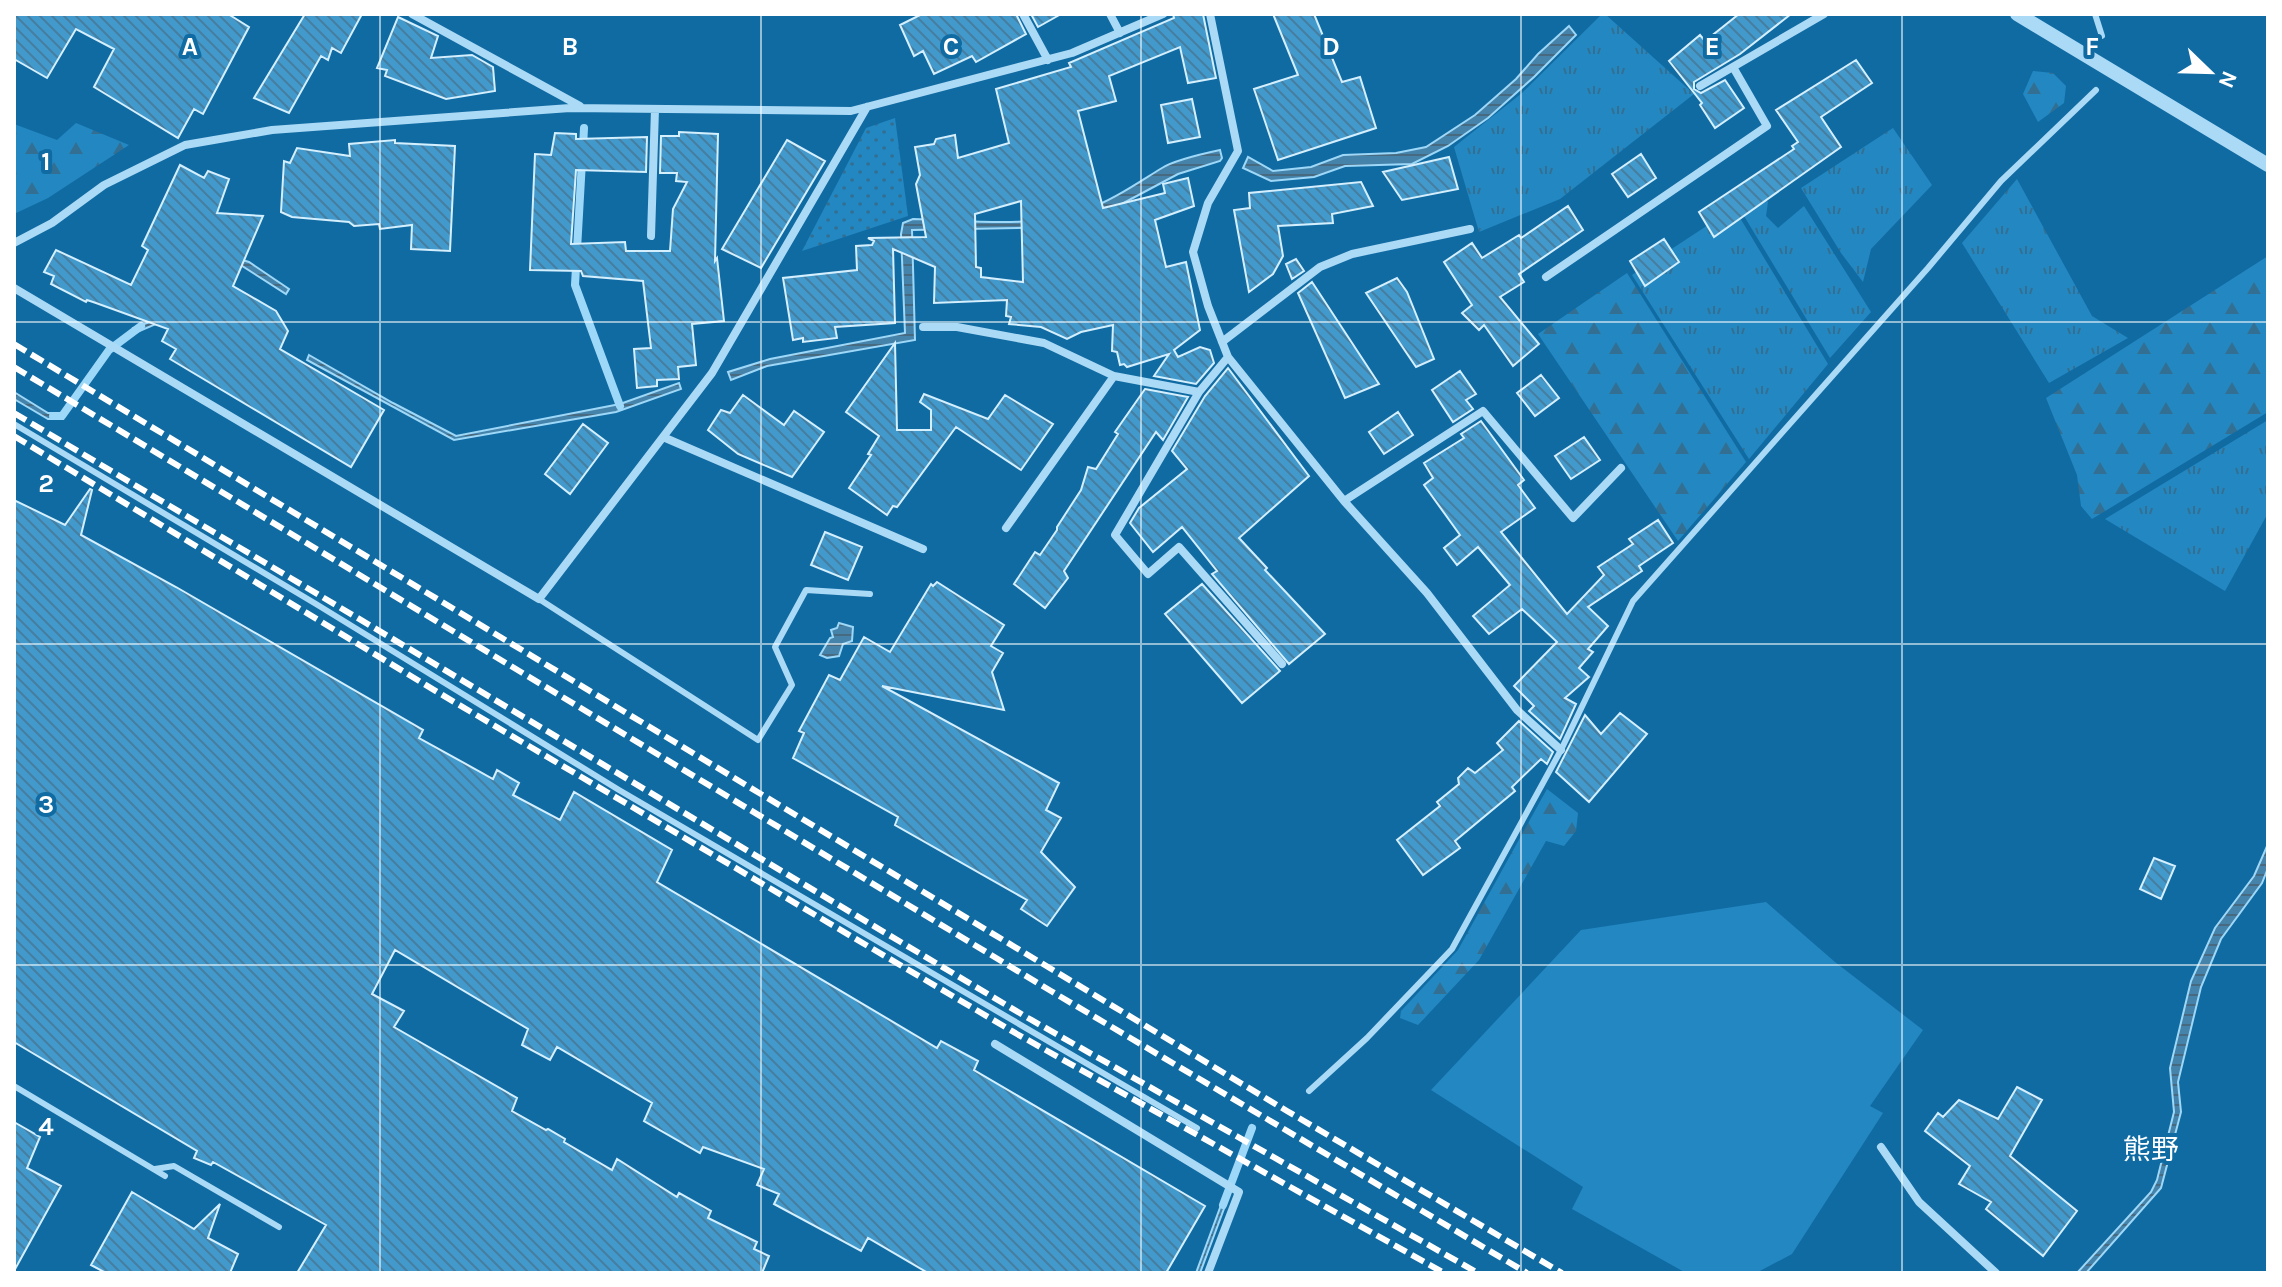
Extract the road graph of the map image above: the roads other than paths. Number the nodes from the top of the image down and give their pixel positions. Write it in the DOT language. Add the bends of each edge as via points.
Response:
graph roads {
  1 [pos="412,14"];
  2 [pos="1023,14"];
  3 [pos="1110,14"];
  4 [pos="1163,14"];
  5 [pos="1210,14"];
  6 [pos="1824,14"];
  7 [pos="2017,14"];
  8 [pos="2095,14"];
  9 [pos="1120,33"];
  10 [pos="2102,36"];
  11 [pos="1048,60"];
  12 [pos="1733,67"];
  13 [pos="1700,86"];
  14 [pos="2096,90"];
  15 [pos="867,107"];
  16 [pos="583,108"];
  17 [pos="655,109"];
  18 [pos="2268,165"];
  19 [pos="1470,229"];
  20 [pos="651,236"];
  21 [pos="14,243"];
  22 [pos="1546,277"];
  23 [pos="14,288"];
  24 [pos="923,327"];
  25 [pos="1222,342"];
  26 [pos="1228,357"];
  27 [pos="1114,376"];
  28 [pos="1199,392"];
  29 [pos="14,424"];
  30 [pos="663,437"];
  31 [pos="1621,468"];
  32 [pos="1344,501"];
  33 [pos="1006,528"];
  34 [pos="923,549"];
  35 [pos="870,594"];
  36 [pos="539,599"];
  37 [pos="1282,664"];
  38 [pos="1561,750"];
  39 [pos="995,1044"];
  40 [pos="14,1086"];
  41 [pos="1309,1091"];
  42 [pos="1197,1128"];
  43 [pos="1881,1147"];
  44 [pos="153,1169"];
  45 [pos="165,1176"];
  46 [pos="279,1227"];
  47 [pos="1208,1273"];
  48 [pos="1996,1273"];
  1 -- 16 [label="street"];
  2 -- 11 [label="street"];
  3 -- 9 [label="street"];
  4 -- 9 [label="street"];
  5 -- 25 [label="street" via="1238,151 1208,203 1193,252"];
  6 -- 12 [label="street"];
  7 -- 18 [label="street"];
  8 -- 10 [label="lane"];
  9 -- 11 [label="street"];
  11 -- 15 [label="street"];
  12 -- 13 [label="street"];
  12 -- 22 [label="street" via="1767,126"];
  14 -- 38 [label="lane" via="2001,181 1633,601"];
  15 -- 17 [label="street"];
  15 -- 30 [label="street" via="712,373"];
  16 -- 17 [label="street"];
  16 -- 21 [label="street" via="272,130 185,145 104,185"];
  17 -- 20 [label="street"];
  19 -- 25 [label="street" via="1352,254 1320,267"];
  23 -- 36 [label="street"];
  24 -- 27 [label="street" via="957,327 1044,343"];
  25 -- 26 [label="street"];
  26 -- 28 [label="street"];
  26 -- 32 [label="street"];
  27 -- 28 [label="street"];
  27 -- 33 [label="street"];
  28 -- 37 [label="street" via="1115,535 1148,574 1179,547"];
  29 -- 42 [label="lane" via="619,790"];
  30 -- 34 [label="street"];
  30 -- 36 [label="street"];
  31 -- 32 [label="street" via="1573,518 1483,411"];
  32 -- 38 [label="street" via="1427,593 1517,710"];
  35 -- 36 [label="lane" via="806,590 775,647 792,685 758,740"];
  38 -- 41 [label="lane" via="1452,949"];
  39 -- 47 [label="street" via="1239,1192"];
  40 -- 44 [label="lane"];
  43 -- 48 [label="street" via="1919,1202"];
  44 -- 45 [label="lane"];
  44 -- 46 [label="lane" via="174,1166"];
}
